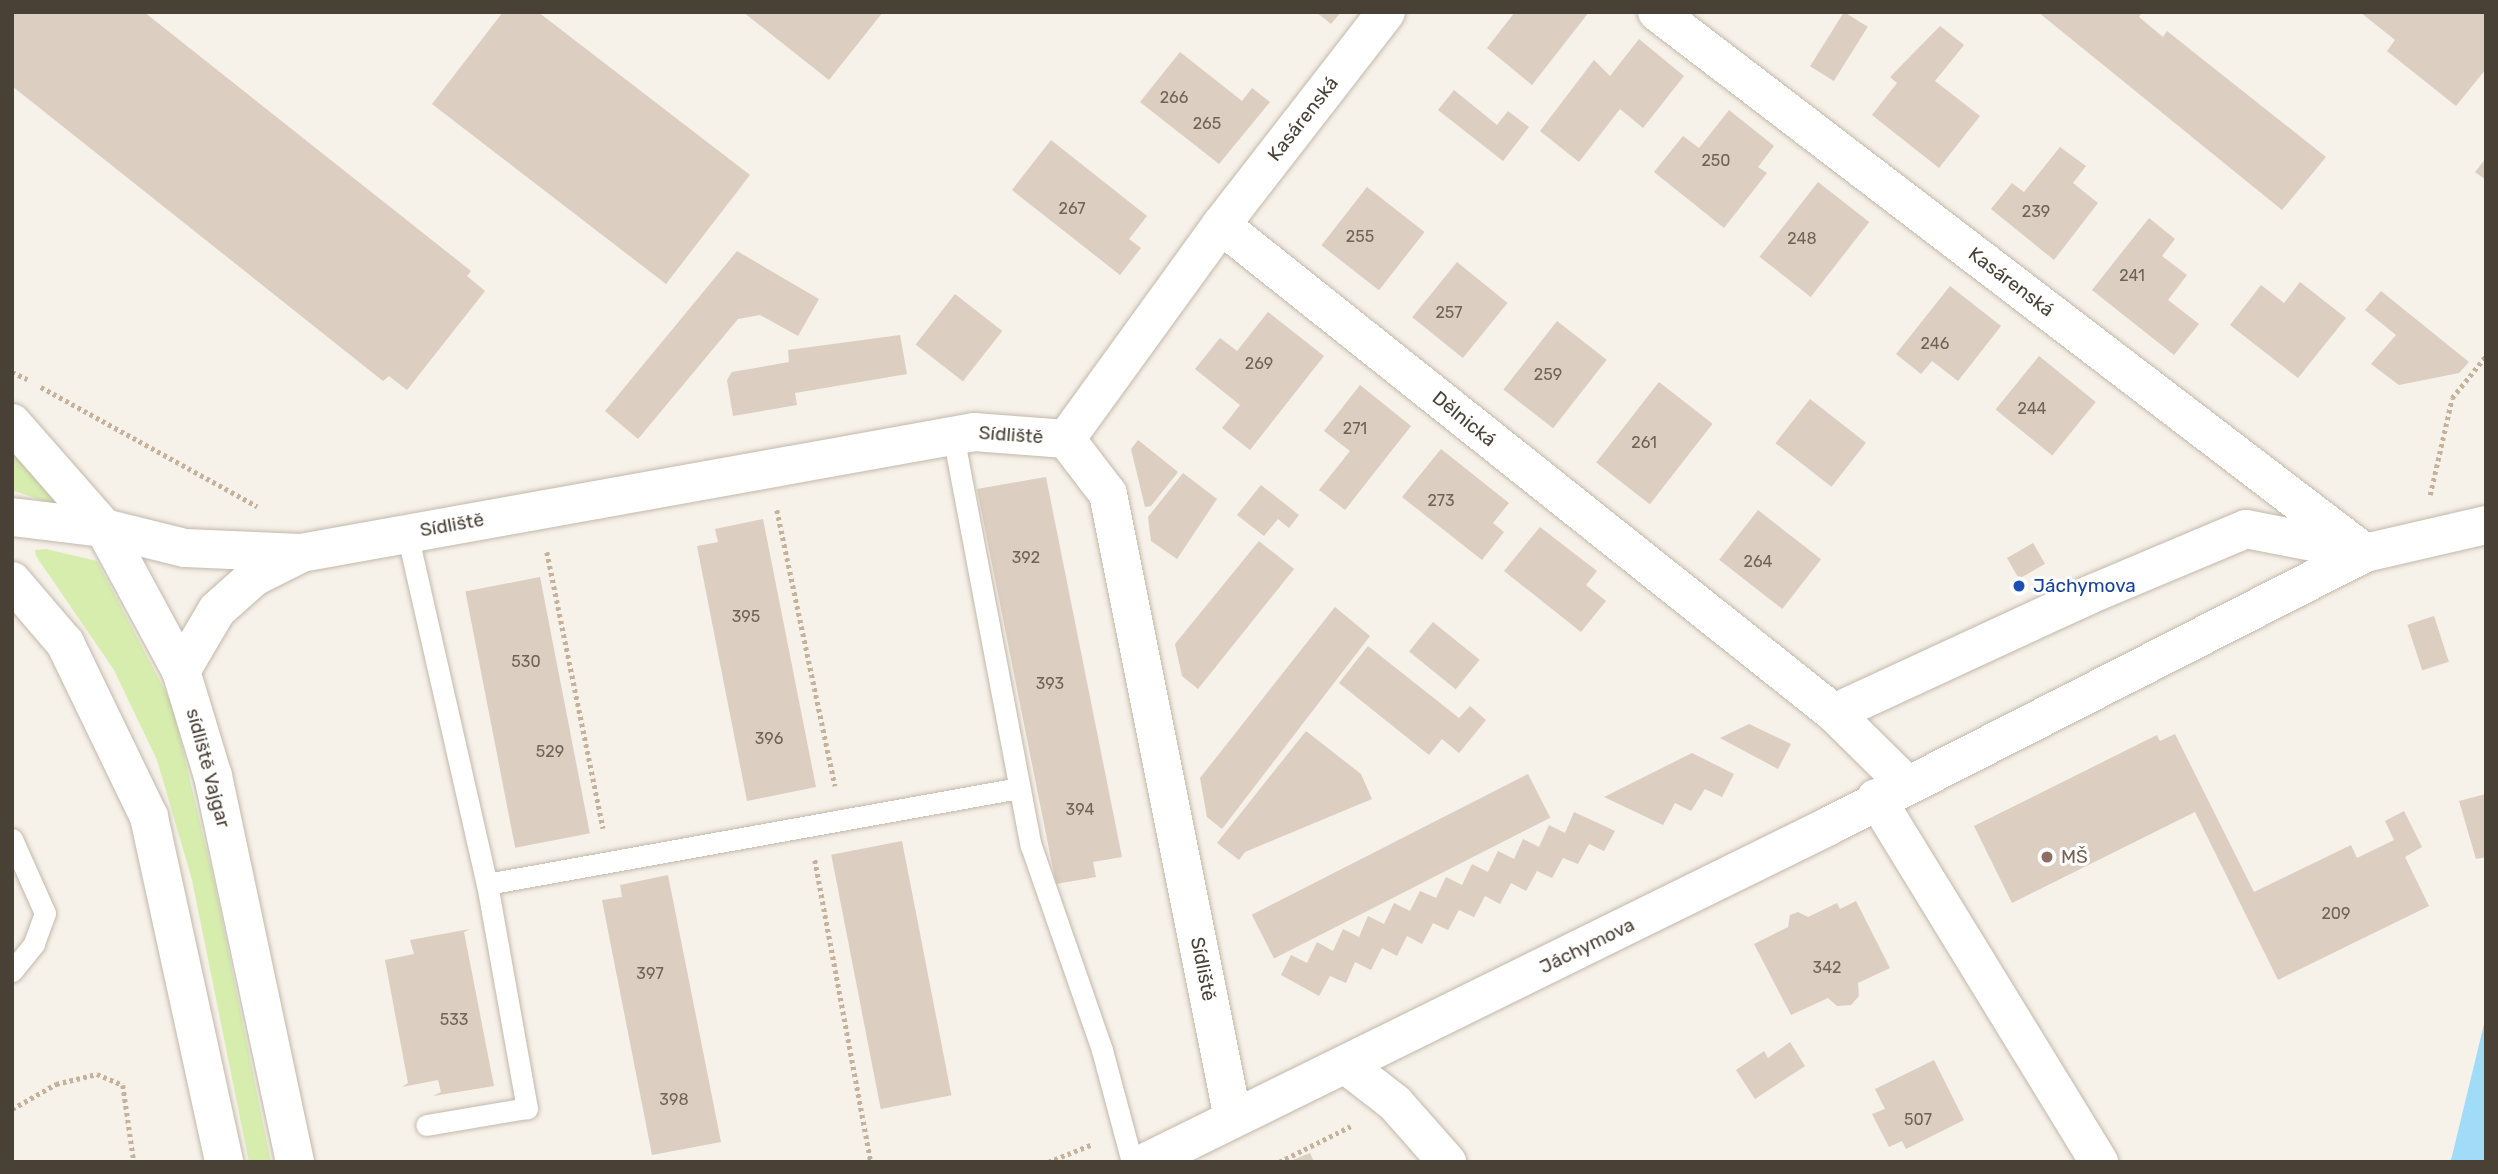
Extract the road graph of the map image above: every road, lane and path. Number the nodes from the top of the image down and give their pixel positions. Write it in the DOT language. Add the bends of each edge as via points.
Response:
graph roads {
  1 [pos="1386,12"];
  2 [pos="1657,12"];
  3 [pos="1221,225"];
  4 [pos="2486,356"];
  5 [pos="12,372"];
  6 [pos="12,423"];
  7 [pos="953,435"];
  8 [pos="1066,439"];
  9 [pos="2429,490"];
  10 [pos="774,495"];
  11 [pos="260,508"];
  12 [pos="12,517"];
  13 [pos="2486,525"];
  14 [pos="104,528"];
  15 [pos="407,533"];
  16 [pos="546,547"];
  17 [pos="301,553"];
  18 [pos="2365,553"];
  19 [pos="12,581"];
  20 [pos="181,671"];
  21 [pos="1834,713"];
  22 [pos="1019,788"];
  23 [pos="1892,791"];
  24 [pos="842,819"];
  25 [pos="12,839"];
  26 [pos="814,858"];
  27 [pos="610,862"];
  28 [pos="487,884"];
  29 [pos="12,971"];
  30 [pos="1346,1065"];
  31 [pos="1395,1103"];
  32 [pos="12,1109"];
  33 [pos="1233,1119"];
  34 [pos="426,1125"];
  35 [pos="1124,1130"];
  36 [pos="134,1162"];
  37 [pos="224,1162"];
  38 [pos="295,1162"];
  39 [pos="871,1162"];
  40 [pos="1048,1162"];
  41 [pos="1132,1162"];
  42 [pos="1146,1162"];
  43 [pos="1279,1162"];
  44 [pos="1447,1162"];
  45 [pos="2099,1162"];
  1 -- 3 [label="street, Kasárenská"];
  2 -- 18 [label="street, Kasárenská"];
  3 -- 8 [label="street"];
  3 -- 21 [label="street, Dělnická"];
  4 -- 9 [label="path" via="2452,398"];
  5 -- 11 [label="path"];
  6 -- 14 [label="street, sídliště Vajgar"];
  7 -- 8 [label="street, Sídliště" via="974,432"];
  7 -- 15 [label="street, Sídliště"];
  7 -- 22 [label="lane"];
  8 -- 33 [label="street, Sídliště" via="1108,494"];
  10 -- 24 [label="path"];
  12 -- 14 [label="street"];
  13 -- 18 [label="street, Jáchymova" via="2434,533"];
  14 -- 17 [label="street" via="185,548"];
  14 -- 20 [label="street, sídliště Vajgar"];
  15 -- 17 [label="street, Sídliště"];
  15 -- 28 [label="lane"];
  16 -- 27 [label="path"];
  17 -- 20 [label="street" via="254,577 217,610"];
  18 -- 21 [label="street" via="2291,534 2246,529 2089,595"];
  18 -- 23 [label="street, Jáchymova"];
  19 -- 37 [label="street" via="65,643 149,817"];
  20 -- 38 [label="street, sídliště Vajgar" via="213,776"];
  21 -- 23 [label="street, Dělnická"];
  22 -- 24 [label="lane"];
  22 -- 35 [label="lane" via="1031,846 1102,1050"];
  23 -- 30 [label="street, Jáchymova"];
  23 -- 45 [label="street, Dělnická"];
  24 -- 27 [label="lane"];
  25 -- 29 [label="lane" via="45,913 34,944"];
  26 -- 39 [label="path"];
  27 -- 28 [label="lane"];
  28 -- 34 [label="lane" via="527,1108"];
  30 -- 31 [label="street"];
  30 -- 33 [label="street, Jáchymova"];
  31 -- 43 [label="path"];
  31 -- 44 [label="street"];
  32 -- 36 [label="path" via="56,1084 97,1074 123,1085"];
  33 -- 42 [label="street, Jáchymova"];
  35 -- 40 [label="path"];
  35 -- 41 [label="lane"];
}
